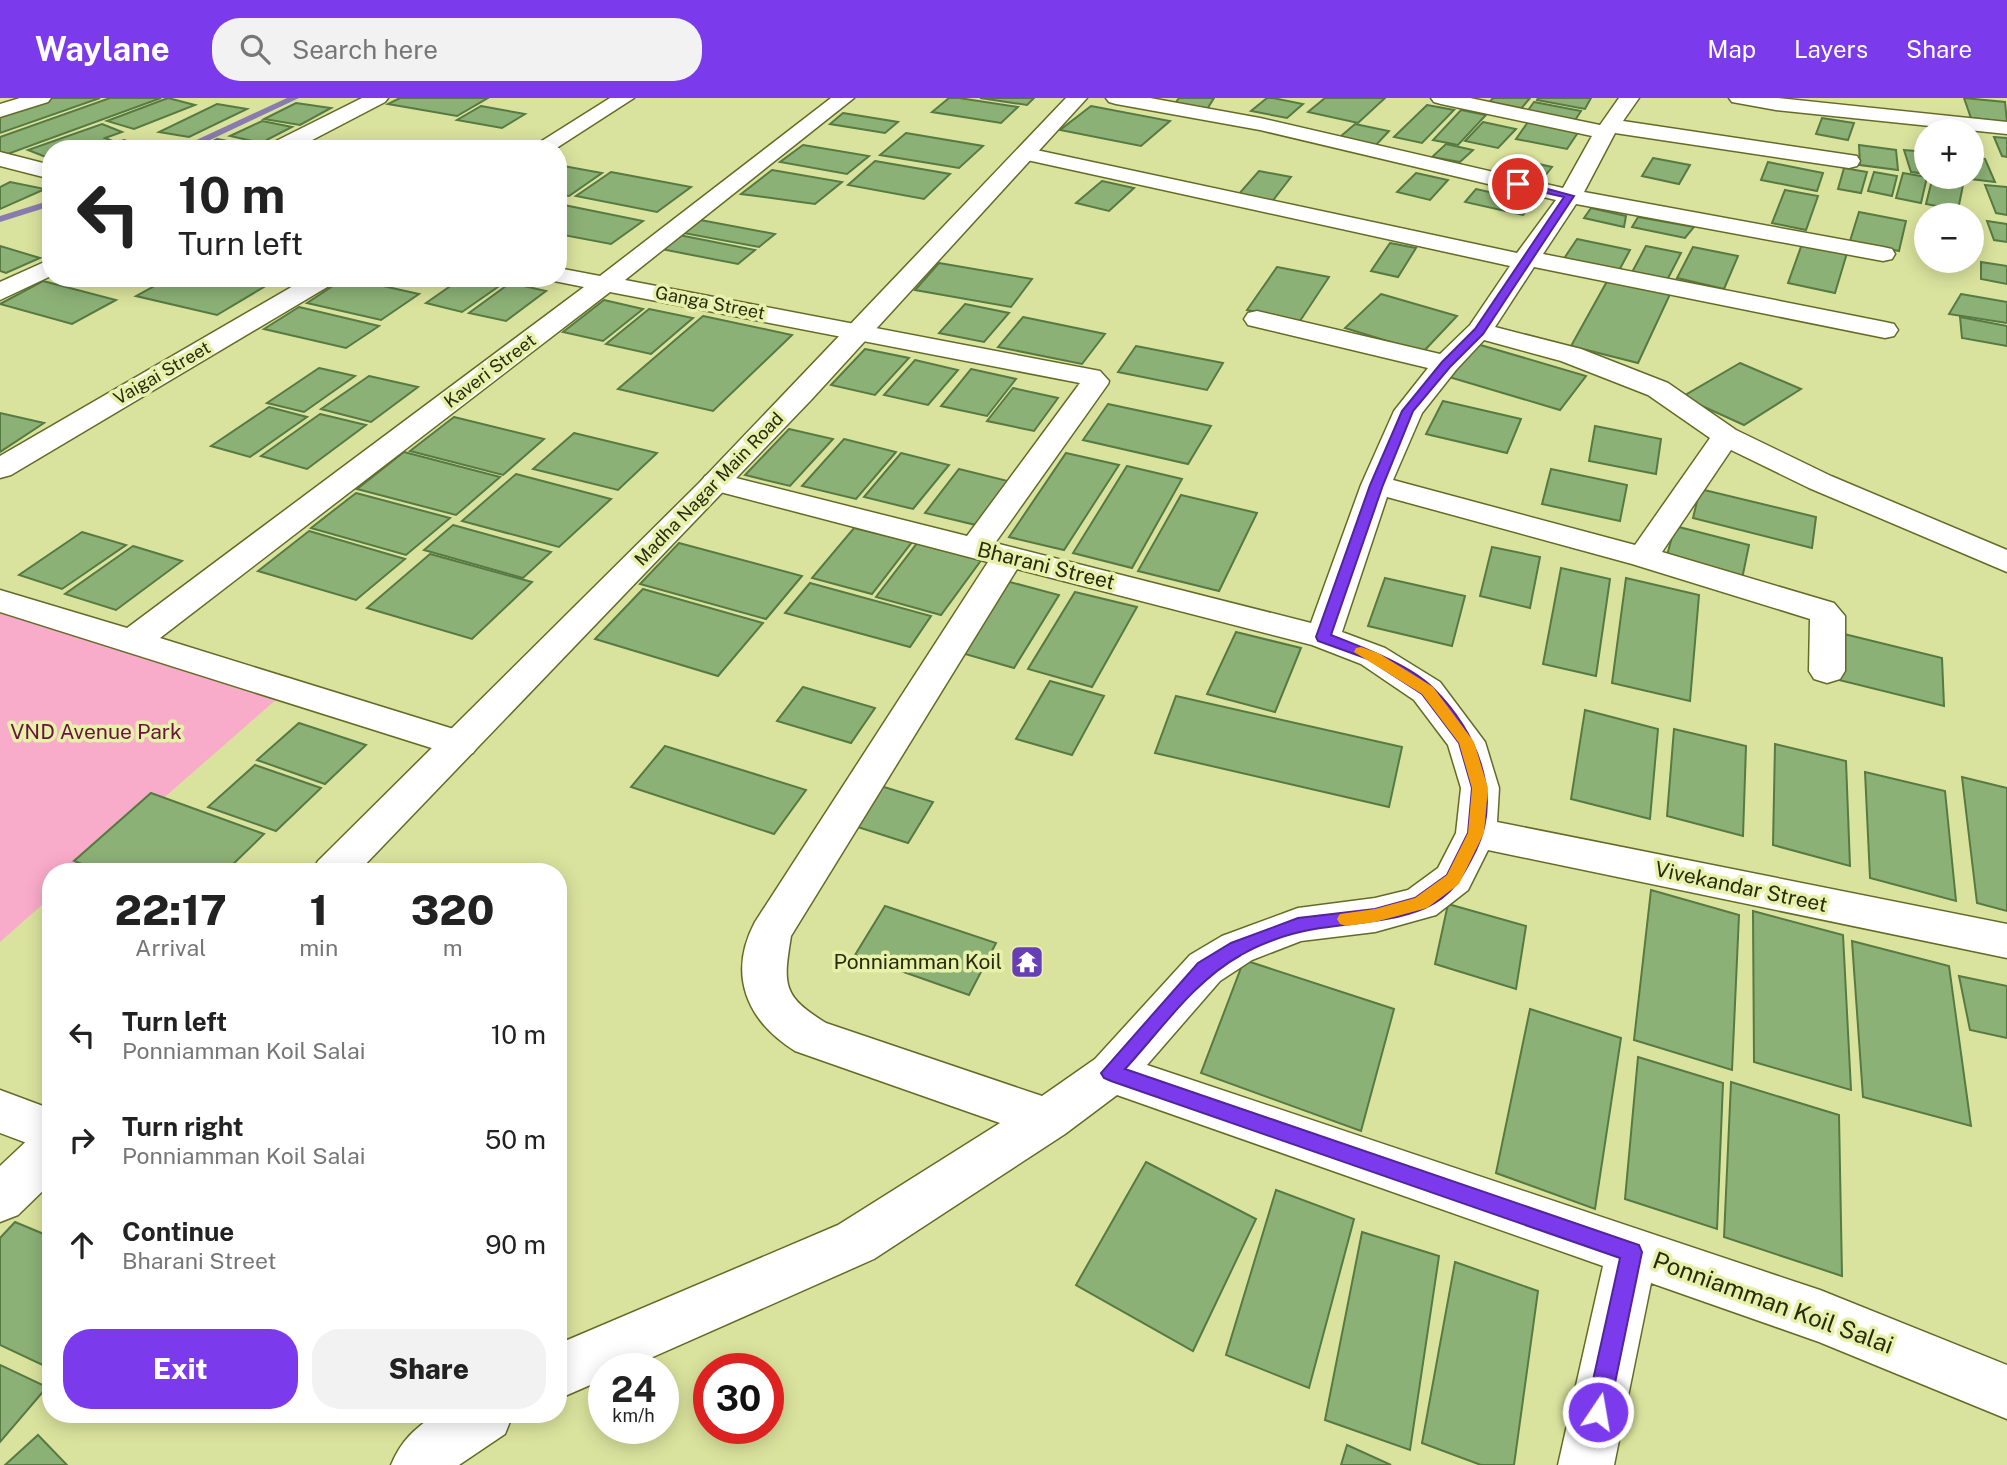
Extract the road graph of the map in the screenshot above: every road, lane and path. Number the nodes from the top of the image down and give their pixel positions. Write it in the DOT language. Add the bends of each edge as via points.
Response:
graph roads {
  1 [pos="41,98"];
  2 [pos="378,98"];
  3 [pos="624,98"];
  4 [pos="844,98"];
  5 [pos="1077,98"];
  6 [pos="1116,98"];
  7 [pos="1441,98"];
  8 [pos="1629,98"];
  9 [pos="1739,98"];
  10 [pos="0,111"];
  11 [pos="2007,128"];
  12 [pos="1608,129"];
  13 [pos="296,140"];
  14 [pos="555,140"];
  15 [pos="1027,153"];
  16 [pos="2,161"];
  17 [pos="1849,161"];
  18 [pos="42,170"];
  19 [pos="1570,196"];
  20 [pos="1883,254"];
  21 [pos="1525,260"];
  22 [pos="42,271"];
  23 [pos="567,276"];
  24 [pos="606,283"];
  25 [pos="310,287"];
  26 [pos="0,292"];
  27 [pos="1257,319"];
  28 [pos="1885,330"];
  29 [pos="1479,331"];
  30 [pos="862,333"];
  31 [pos="1446,364"];
  32 [pos="1727,436"];
  33 [pos="0,468"];
  34 [pos="716,481"];
  35 [pos="1377,485"];
  36 [pos="992,552"];
  37 [pos="1643,557"];
  38 [pos="2007,562"];
  39 [pos="0,601"];
  40 [pos="1323,637"];
  41 [pos="134,640"];
  42 [pos="1827,671"];
  43 [pos="460,744"];
  44 [pos="1476,833"];
  45 [pos="341,863"];
  46 [pos="2007,941"];
  47 [pos="1111,1073"];
  48 [pos="0,1111"];
  49 [pos="1048,1119"];
  50 [pos="42,1127"];
  51 [pos="42,1159"];
  52 [pos="0,1199"];
  53 [pos="1632,1252"];
  54 [pos="567,1368"];
  55 [pos="2007,1392"];
  56 [pos="472,1423"];
  57 [pos="419,1465"];
  58 [pos="1586,1465"];
  1 -- 10 [label="street"];
  2 -- 13 [label="street"];
  3 -- 14 [label="street"];
  4 -- 24 [label="street, Kaveri Street"];
  5 -- 15 [label="street, Madha Nagar Main Road"];
  6 -- 19 [label="street" via="1260,124"];
  7 -- 12 [label="street"];
  8 -- 12 [label="street"];
  9 -- 11 [label="street"];
  12 -- 17 [label="street"];
  12 -- 19 [label="street"];
  15 -- 21 [label="street"];
  15 -- 30 [label="street, Madha Nagar Main Road"];
  16 -- 18 [label="street"];
  19 -- 20 [label="street"];
  19 -- 21 [label="street"];
  21 -- 28 [label="street"];
  21 -- 29 [label="street"];
  22 -- 26 [label="street"];
  23 -- 24 [label="street, Ganga Street"];
  24 -- 30 [label="street, Ganga Street"];
  24 -- 41 [label="street, Kaveri Street"];
  25 -- 33 [label="street, Vaigai Street"];
  27 -- 31 [label="street"];
  29 -- 31 [label="street"];
  29 -- 32 [label="street" via="1571,355 1658,389"];
  30 -- 34 [label="street, Madha Nagar Main Road"];
  30 -- 36 [label="street, Ganga Street" via="1095,381"];
  31 -- 35 [label="street" via="1408,411"];
  32 -- 37 [label="street"];
  32 -- 38 [label="street" via="1820,482"];
  34 -- 36 [label="street, Bharani Street"];
  34 -- 43 [label="street, Madha Nagar Main Road"];
  35 -- 37 [label="street"];
  35 -- 40 [label="street"];
  36 -- 40 [label="street, Bharani Street"];
  36 -- 49 [label="street" via="770,934 763,974 769,1000 788,1025 811,1037"];
  37 -- 42 [label="street" via="1822,611 1828,616"];
  39 -- 41 [label="street"];
  40 -- 44 [label="street, Bharani Street" via="1373,656 1427,691 1466,742 1480,788"];
  41 -- 43 [label="street"];
  43 -- 45 [label="street, Madha Nagar Main Road"];
  44 -- 46 [label="street, Vivekandar Street"];
  44 -- 47 [label="street" via="1453,879 1421,903 1375,915 1298,925 1237,948 1205,968"];
  47 -- 49 [label="street"];
  47 -- 53 [label="street, Ponniamman Koil Salai"];
  48 -- 50 [label="street"];
  49 -- 54 [label="street" via="856,1242"];
  51 -- 52 [label="street"];
  53 -- 55 [label="street, Ponniamman Koil Salai" via="1821,1317"];
  53 -- 58 [label="street"];
  56 -- 57 [label="street"];
}
